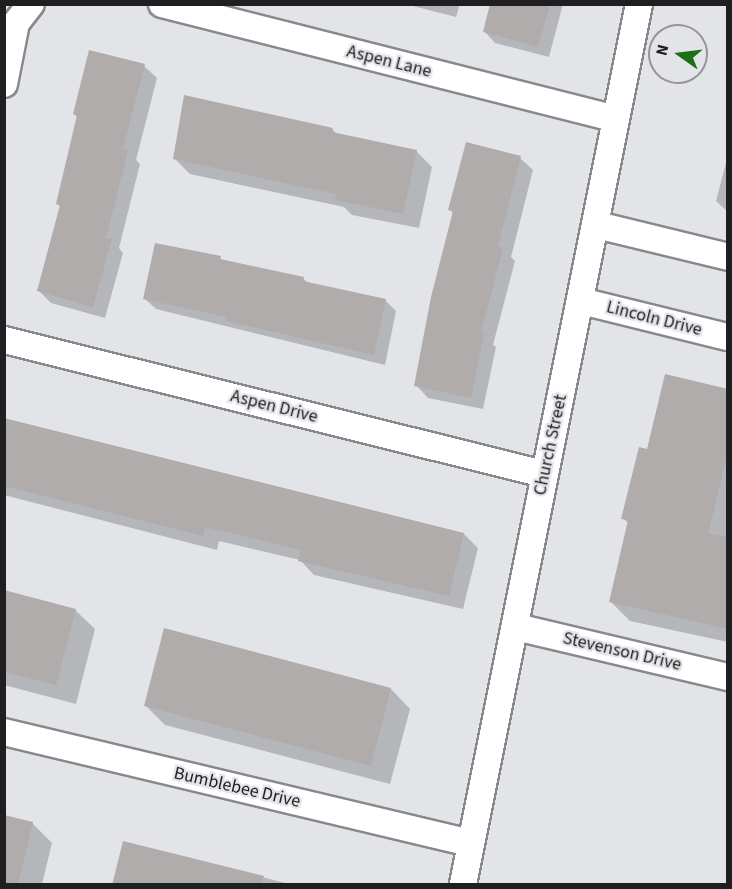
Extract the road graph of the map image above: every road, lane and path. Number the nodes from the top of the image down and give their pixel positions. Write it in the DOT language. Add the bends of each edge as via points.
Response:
graph roads {
  1 [pos="31,4"];
  2 [pos="162,4"];
  3 [pos="639,4"];
  4 [pos="4,84"];
  5 [pos="616,119"];
  6 [pos="597,225"];
  7 [pos="728,257"];
  8 [pos="580,301"];
  9 [pos="728,337"];
  10 [pos="4,340"];
  11 [pos="544,474"];
  12 [pos="516,627"];
  13 [pos="728,677"];
  14 [pos="4,732"];
  15 [pos="470,843"];
  16 [pos="463,885"];
  1 -- 4 [label="street" via="16,23"];
  2 -- 5 [label="street, Aspen Lane"];
  3 -- 5 [label="street, Church Street"];
  5 -- 6 [label="street, Church Street"];
  6 -- 7 [label="street"];
  6 -- 8 [label="street, Church Street"];
  8 -- 9 [label="street, Lincoln Drive"];
  8 -- 11 [label="street, Church Street"];
  10 -- 11 [label="street, Aspen Drive"];
  11 -- 12 [label="street, Church Street"];
  12 -- 13 [label="street, Stevenson Drive"];
  12 -- 15 [label="street, Church Street"];
  14 -- 15 [label="street, Bumblebee Drive"];
  15 -- 16 [label="street, Church Street"];
}
